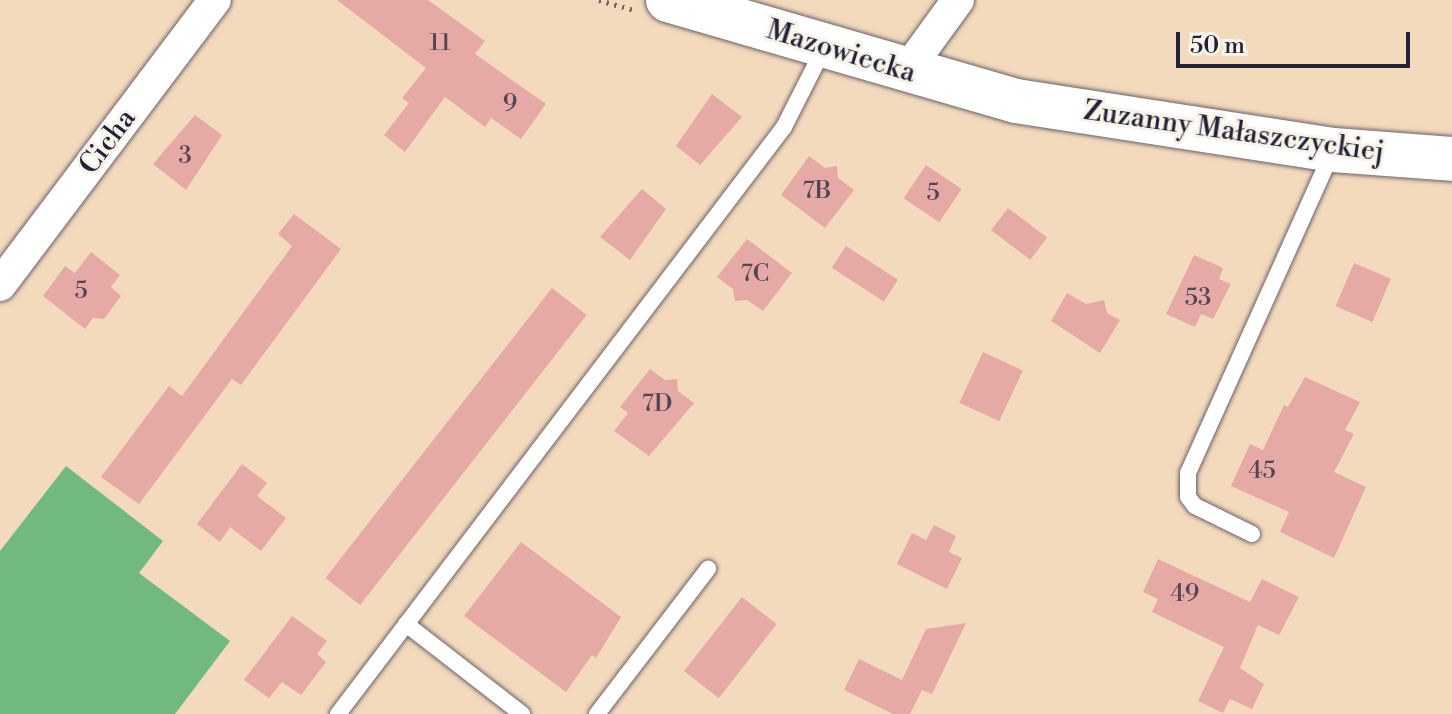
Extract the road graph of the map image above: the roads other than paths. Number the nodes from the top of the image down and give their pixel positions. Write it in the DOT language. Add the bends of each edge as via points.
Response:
graph roads {
  1 [pos="215,0"];
  2 [pos="668,0"];
  3 [pos="958,0"];
  4 [pos="825,47"];
  5 [pos="905,73"];
  6 [pos="1016,101"];
  7 [pos="1333,150"];
  8 [pos="1452,159"];
  9 [pos="0,285"];
  10 [pos="1252,534"];
  11 [pos="708,569"];
  12 [pos="406,624"];
  13 [pos="338,714"];
  14 [pos="522,714"];
  15 [pos="597,714"];
  1 -- 9 [label="street, Cicha"];
  2 -- 4 [label="street, Mazowiecka"];
  3 -- 5 [label="street"];
  4 -- 5 [label="street, Mazowiecka"];
  4 -- 12 [label="lane" via="784,127"];
  5 -- 6 [label="street, Mazowiecka"];
  6 -- 7 [label="street, Zuzanny Małaszczyckiej"];
  7 -- 8 [label="street, Zuzanny Małaszczyckiej"];
  7 -- 10 [label="lane" via="1188,473 1188,497 1195,506"];
  11 -- 15 [label="lane"];
  12 -- 13 [label="lane"];
  12 -- 14 [label="lane"];
}
